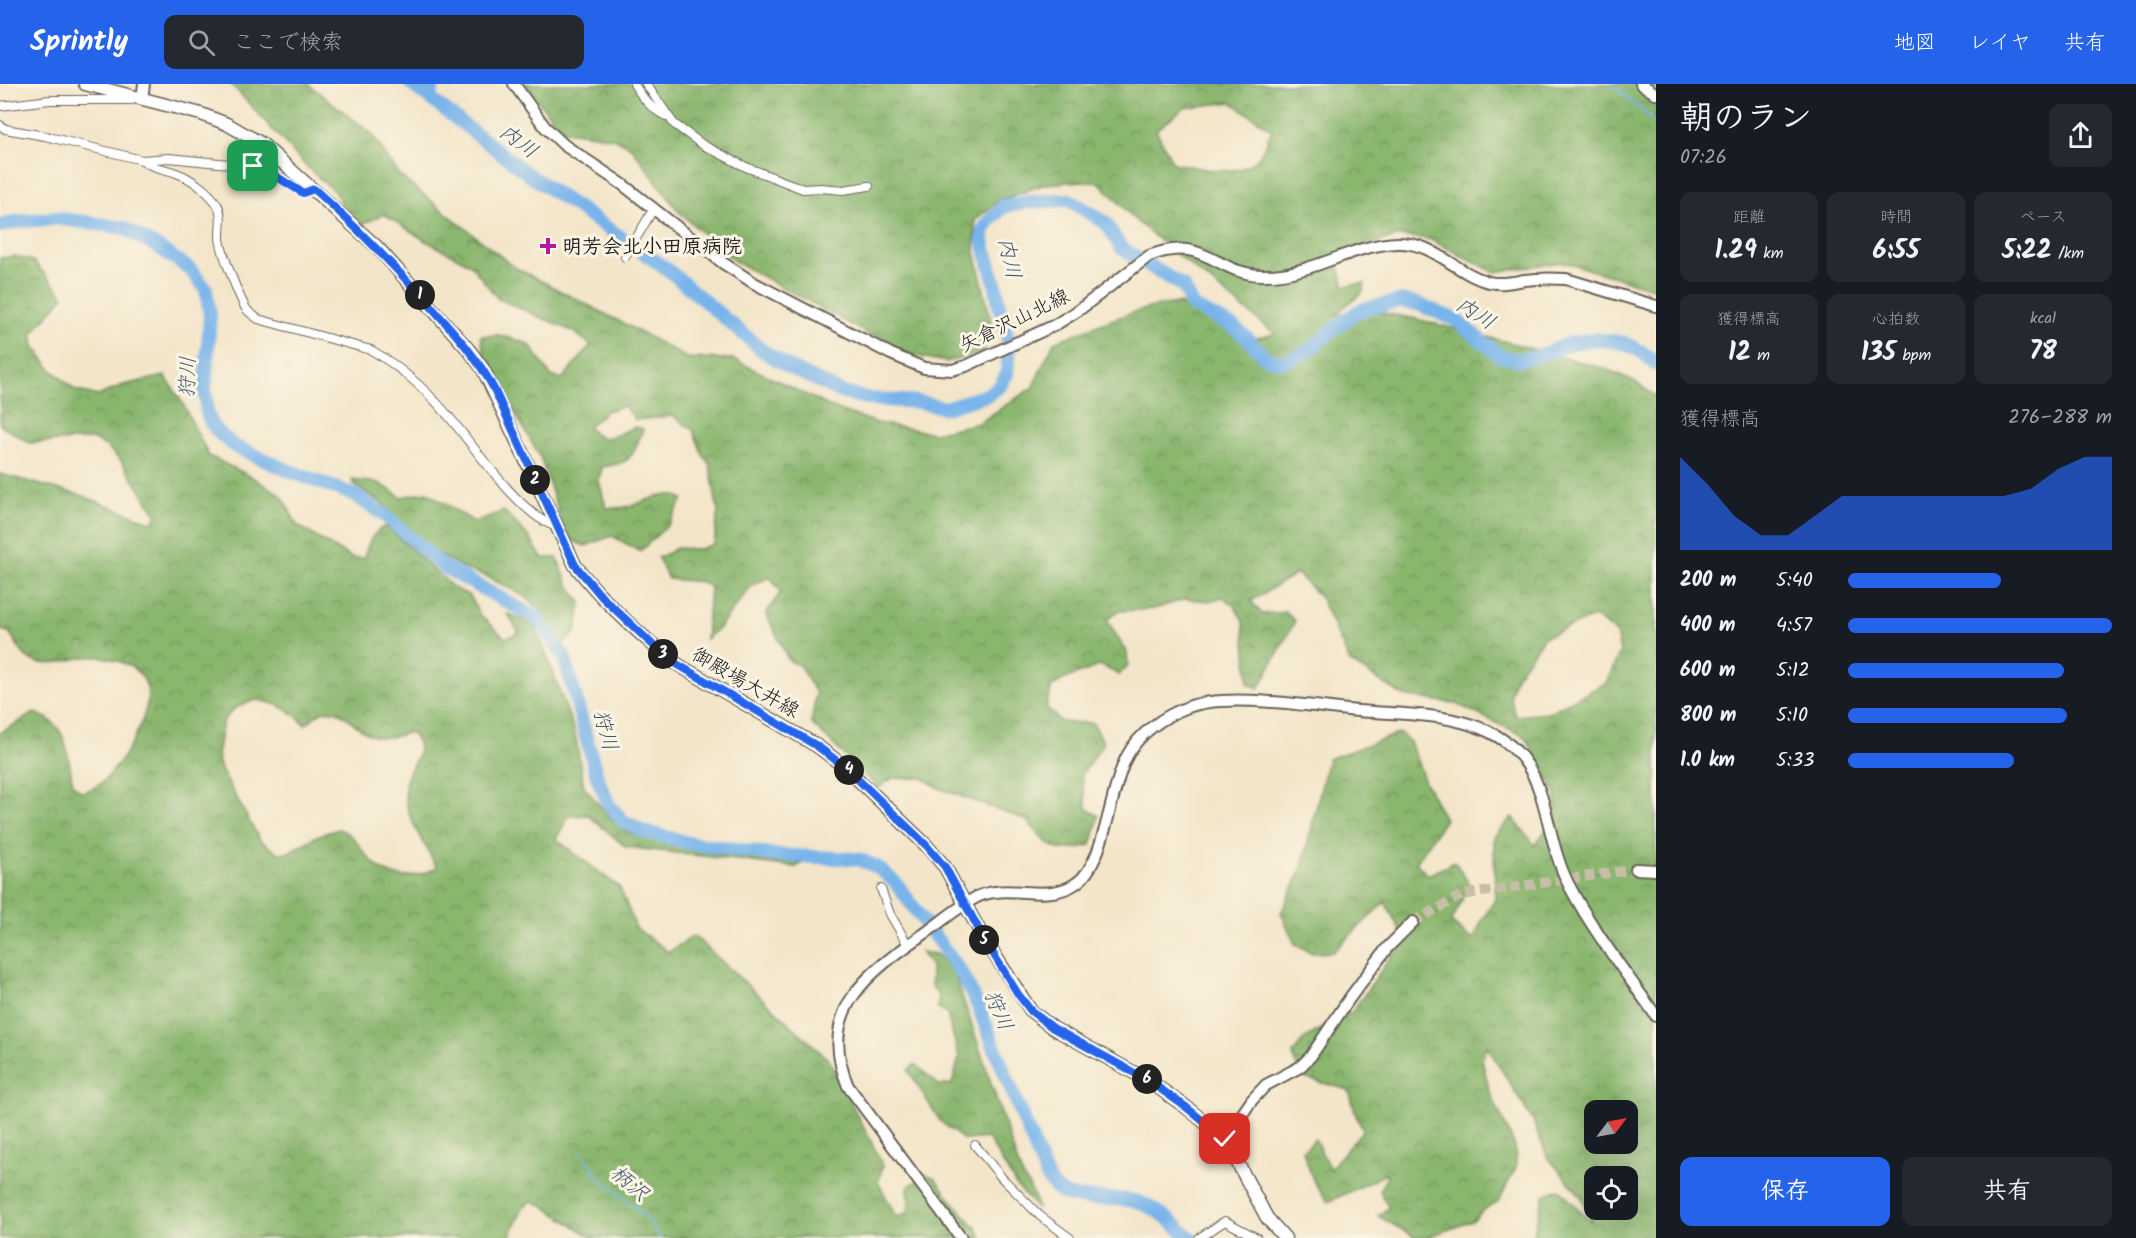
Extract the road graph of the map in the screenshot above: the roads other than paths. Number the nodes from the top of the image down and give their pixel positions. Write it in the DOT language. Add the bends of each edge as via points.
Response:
graph roads {
  1 [pos="85,84"];
  2 [pos="144,84"];
  3 [pos="514,84"];
  4 [pos="634,84"];
  5 [pos="646,84"];
  6 [pos="1641,84"];
  7 [pos="1656,94"];
  8 [pos="142,99"];
  9 [pos="0,106"];
  10 [pos="668,117"];
  11 [pos="0,125"];
  12 [pos="142,160"];
  13 [pos="869,186"];
  14 [pos="316,188"];
  15 [pos="654,208"];
  16 [pos="625,256"];
  17 [pos="1656,306"];
  18 [pos="556,526"];
  19 [pos="1636,869"];
  20 [pos="1656,870"];
  21 [pos="881,889"];
  22 [pos="961,908"];
  23 [pos="1413,922"];
  24 [pos="912,943"];
  25 [pos="1656,1016"];
  26 [pos="1225,1139"];
  27 [pos="975,1144"];
  28 [pos="1281,1237"];
  29 [pos="961,1238"];
  30 [pos="1070,1238"];
  31 [pos="1199,1238"];
  32 [pos="1257,1238"];
  1 -- 8 [label="main road, 御殿場大井線"];
  2 -- 8 [label="street"];
  3 -- 15 [label="street, 矢倉沢山北線" via="545,127 564,145"];
  4 -- 10 [label="street" via="647,104"];
  5 -- 10 [label="street"];
  6 -- 7 [label="street"];
  8 -- 9 [label="street" via="50,100"];
  8 -- 14 [label="main road, 御殿場大井線" via="227,123 262,144"];
  10 -- 13 [label="street" via="722,156 803,189"];
  11 -- 12 [label="street"];
  12 -- 14 [label="street" via="169,158 259,166 303,193"];
  12 -- 18 [label="street" via="189,179 217,205 222,220 219,237 248,311 258,319 371,350 385,358 444,411 513,496 546,524"];
  14 -- 18 [label="main road, 御殿場大井線" via="377,247 474,356 494,389"];
  15 -- 16 [label="street"];
  15 -- 17 [label="street, 矢倉沢山北線" via="754,283 924,368 952,370 999,352 1079,310 1136,265 1163,251 1180,249 1199,252 1232,269 1261,275 1305,270 1374,246 1402,242 1427,248 1492,283 1566,279"];
  18 -- 22 [label="main road, 御殿場大井線" via="589,584 654,646 675,663 817,746 845,767 945,867"];
  19 -- 20 [label="street"];
  21 -- 24 [label="street" via="890,914"];
  22 -- 24 [label="street"];
  22 -- 25 [label="street" via="979,896 995,892 1042,893 1078,882 1088,873 1097,854 1127,756 1150,729 1189,706 1215,701 1261,702 1443,717 1485,730 1524,759 1547,811 1557,856 1570,888"];
  22 -- 26 [label="main road, 御殿場大井線" via="1031,1011 1053,1028 1149,1081"];
  23 -- 26 [label="street" via="1380,957 1311,1056 1266,1085"];
  24 -- 29 [label="street" via="861,984 847,1005 840,1022 841,1069 863,1108"];
  26 -- 28 [label="main road, 御殿場大井線"];
  27 -- 30 [label="street" via="1040,1216"];
  31 -- 32 [label="street" via="1225,1221"];
}
